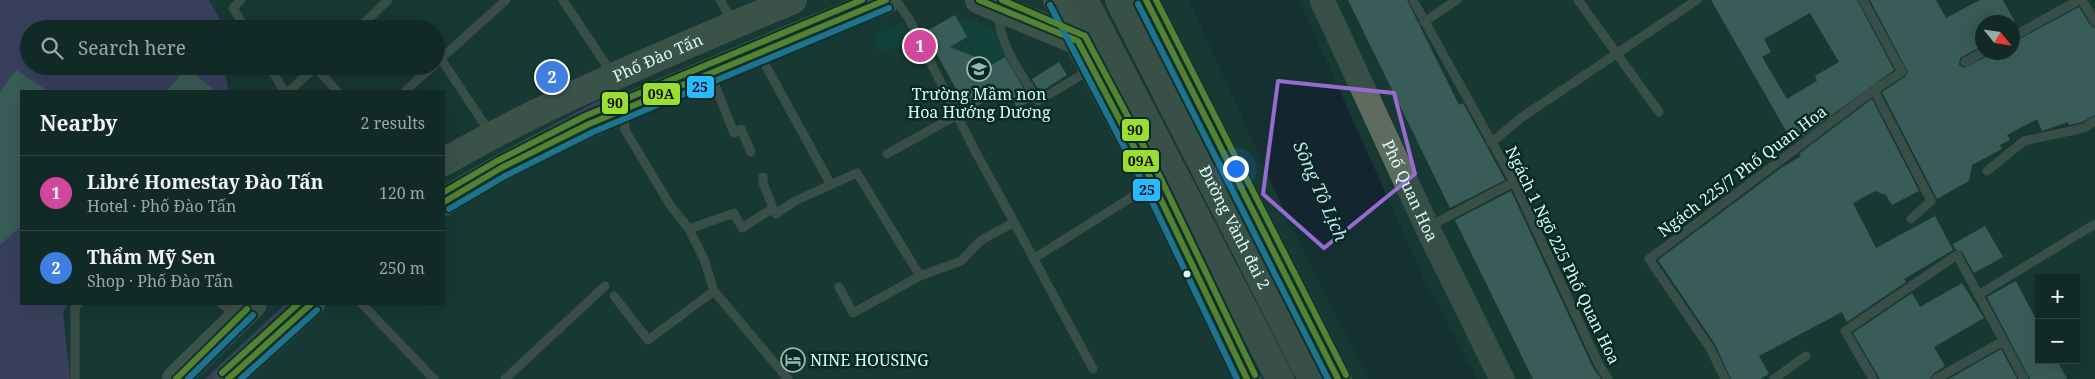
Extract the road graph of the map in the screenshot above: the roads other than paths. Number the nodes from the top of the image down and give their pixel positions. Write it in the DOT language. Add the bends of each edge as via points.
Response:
graph roads {
  1 [pos="241,0"];
  2 [pos="388,0"];
  3 [pos="506,0"];
  4 [pos="563,0"];
  5 [pos="720,0"];
  6 [pos="793,0"];
  7 [pos="886,0"];
  8 [pos="896,0"];
  9 [pos="1057,0"];
  10 [pos="1084,0"];
  11 [pos="1119,0"];
  12 [pos="1146,0"];
  13 [pos="1322,0"];
  14 [pos="1413,0"];
  15 [pos="1457,0"];
  16 [pos="1578,0"];
  17 [pos="1697,0"];
  18 [pos="1863,0"];
  19 [pos="2080,0"];
  20 [pos="988,4"];
  21 [pos="240,20"];
  22 [pos="367,20"];
  23 [pos="1076,21"];
  24 [pos="1424,22"];
  25 [pos="2095,22"];
  26 [pos="735,25"];
  27 [pos="2020,33"];
  28 [pos="757,51"];
  29 [pos="1616,53"];
  30 [pos="445,55"];
  31 [pos="1975,56"];
  32 [pos="1965,62"];
  33 [pos="445,71"];
  34 [pos="710,72"];
  35 [pos="1094,72"];
  36 [pos="274,75"];
  37 [pos="307,75"];
  38 [pos="323,75"];
  39 [pos="423,75"];
  40 [pos="614,77"];
  41 [pos="283,90"];
  42 [pos="290,90"];
  43 [pos="336,90"];
  44 [pos="406,90"];
  45 [pos="1874,90"];
  46 [pos="624,109"];
  47 [pos="1659,112"];
  48 [pos="957,115"];
  49 [pos="2095,121"];
  50 [pos="491,134"];
  51 [pos="1491,143"];
  52 [pos="751,152"];
  53 [pos="887,154"];
  54 [pos="445,161"];
  55 [pos="1987,171"];
  56 [pos="763,177"];
  57 [pos="1514,182"];
  58 [pos="1153,183"];
  59 [pos="831,184"];
  60 [pos="445,201"];
  61 [pos="773,208"];
  62 [pos="1911,219"];
  63 [pos="1014,222"];
  64 [pos="2095,224"];
  65 [pos="1427,227"];
  66 [pos="689,229"];
  67 [pos="1033,259"];
  68 [pos="920,276"];
  69 [pos="605,286"];
  70 [pos="839,286"];
  71 [pos="714,291"];
  72 [pos="1978,295"];
  73 [pos="614,296"];
  74 [pos="77,305"];
  75 [pos="310,305"];
  76 [pos="363,305"];
  77 [pos="237,308"];
  78 [pos="2003,341"];
  79 [pos="1806,356"];
  80 [pos="1093,369"];
  81 [pos="76,379"];
  82 [pos="176,379"];
  83 [pos="228,379"];
  84 [pos="434,379"];
  85 [pos="505,379"];
  86 [pos="788,379"];
  87 [pos="1247,379"];
  88 [pos="1280,379"];
  89 [pos="1312,379"];
  90 [pos="1338,379"];
  91 [pos="1502,379"];
  92 [pos="1608,379"];
  93 [pos="1725,379"];
  94 [pos="1774,379"];
  95 [pos="1873,379"];
  96 [pos="1936,379"];
  97 [pos="2024,379"];
  1 -- 21 [label="lane" via="233,8"];
  2 -- 22 [label="lane"];
  3 -- 30 [label="lane"];
  4 -- 40 [label="lane"];
  5 -- 26 [label="lane"];
  6 -- 26 [label="main road, Phố Đào Tấn"];
  7 -- 28 [label="main road, Phố Đào Tấn"];
  8 -- 48 [label="lane" via="909,19"];
  9 -- 23 [label="main road"];
  10 -- 88 [label="highway, Đường Vành đai 2"];
  11 -- 89 [label="highway, Đường Vành đai 2"];
  12 -- 90 [label="main road"];
  13 -- 65 [label="main road, Phố Quan Hoa"];
  14 -- 24 [label="lane, Ngách 1 Ngõ 225 Phố Quan Hoa"];
  15 -- 24 [label="lane"];
  16 -- 29 [label="lane"];
  17 -- 29 [label="lane"];
  18 -- 45 [label="lane, Ngách 225/7 Phố Quan Hoa" via="1902,72"];
  19 -- 25 [label="lane"];
  19 -- 27 [label="lane"];
  20 -- 23 [label="main road"];
  20 -- 35 [label="lane" via="1005,46 1038,101 1080,76"];
  23 -- 35 [label="main road"];
  24 -- 51 [label="lane, Ngách 1 Ngõ 225 Phố Quan Hoa"];
  26 -- 40 [label="main road, Phố Đào Tấn"];
  28 -- 34 [label="main road, Phố Đào Tấn"];
  28 -- 59 [label="lane"];
  29 -- 47 [label="lane"];
  29 -- 51 [label="lane" via="1522,117"];
  31 -- 32 [label="lane"];
  33 -- 50 [label="lane"];
  34 -- 46 [label="main road, Phố Đào Tấn"];
  34 -- 52 [label="lane" via="734,133 741,129"];
  35 -- 58 [label="main road"];
  36 -- 41 [label="lane"];
  37 -- 42 [label="lane"];
  38 -- 43 [label="lane"];
  39 -- 44 [label="lane"];
  40 -- 46 [label="main road"];
  40 -- 50 [label="main road, Phố Đào Tấn"];
  45 -- 62 [label="lane" via="1931,201"];
  45 -- 93 [label="lane, Ngách 225/7 Phố Quan Hoa" via="1649,259 1710,348"];
  46 -- 60 [label="main road, Phố Đào Tấn" via="525,154"];
  46 -- 66 [label="lane" via="625,130"];
  48 -- 53 [label="lane"];
  48 -- 63 [label="lane"];
  49 -- 55 [label="lane" via="2084,128 2024,141"];
  50 -- 54 [label="main road, Phố Đào Tấn"];
  51 -- 57 [label="lane, Ngách 1 Ngõ 225 Phố Quan Hoa"];
  56 -- 61 [label="lane"];
  57 -- 65 [label="lane"];
  57 -- 92 [label="lane, Ngách 1 Ngõ 225 Phố Quan Hoa"];
  58 -- 67 [label="lane"];
  58 -- 87 [label="main road"];
  59 -- 61 [label="lane" via="795,200 776,214"];
  59 -- 68 [label="lane" via="856,173"];
  61 -- 66 [label="lane" via="742,228 734,213"];
  63 -- 67 [label="lane"];
  63 -- 68 [label="lane" via="980,242 961,260"];
  64 -- 72 [label="lane"];
  65 -- 91 [label="main road, Phố Quan Hoa"];
  66 -- 71 [label="lane" via="704,259"];
  67 -- 80 [label="lane"];
  68 -- 70 [label="lane" via="853,312"];
  69 -- 85 [label="lane"];
  71 -- 73 [label="lane" via="648,340"];
  71 -- 86 [label="lane"];
  72 -- 78 [label="lane"];
  72 -- 95 [label="lane" via="1957,255 1845,331"];
  74 -- 81 [label="lane"];
  75 -- 83 [label="main road"];
  76 -- 84 [label="lane"];
  77 -- 82 [label="main road"];
  78 -- 96 [label="lane"];
  78 -- 97 [label="lane"];
  79 -- 94 [label="lane"];
}
